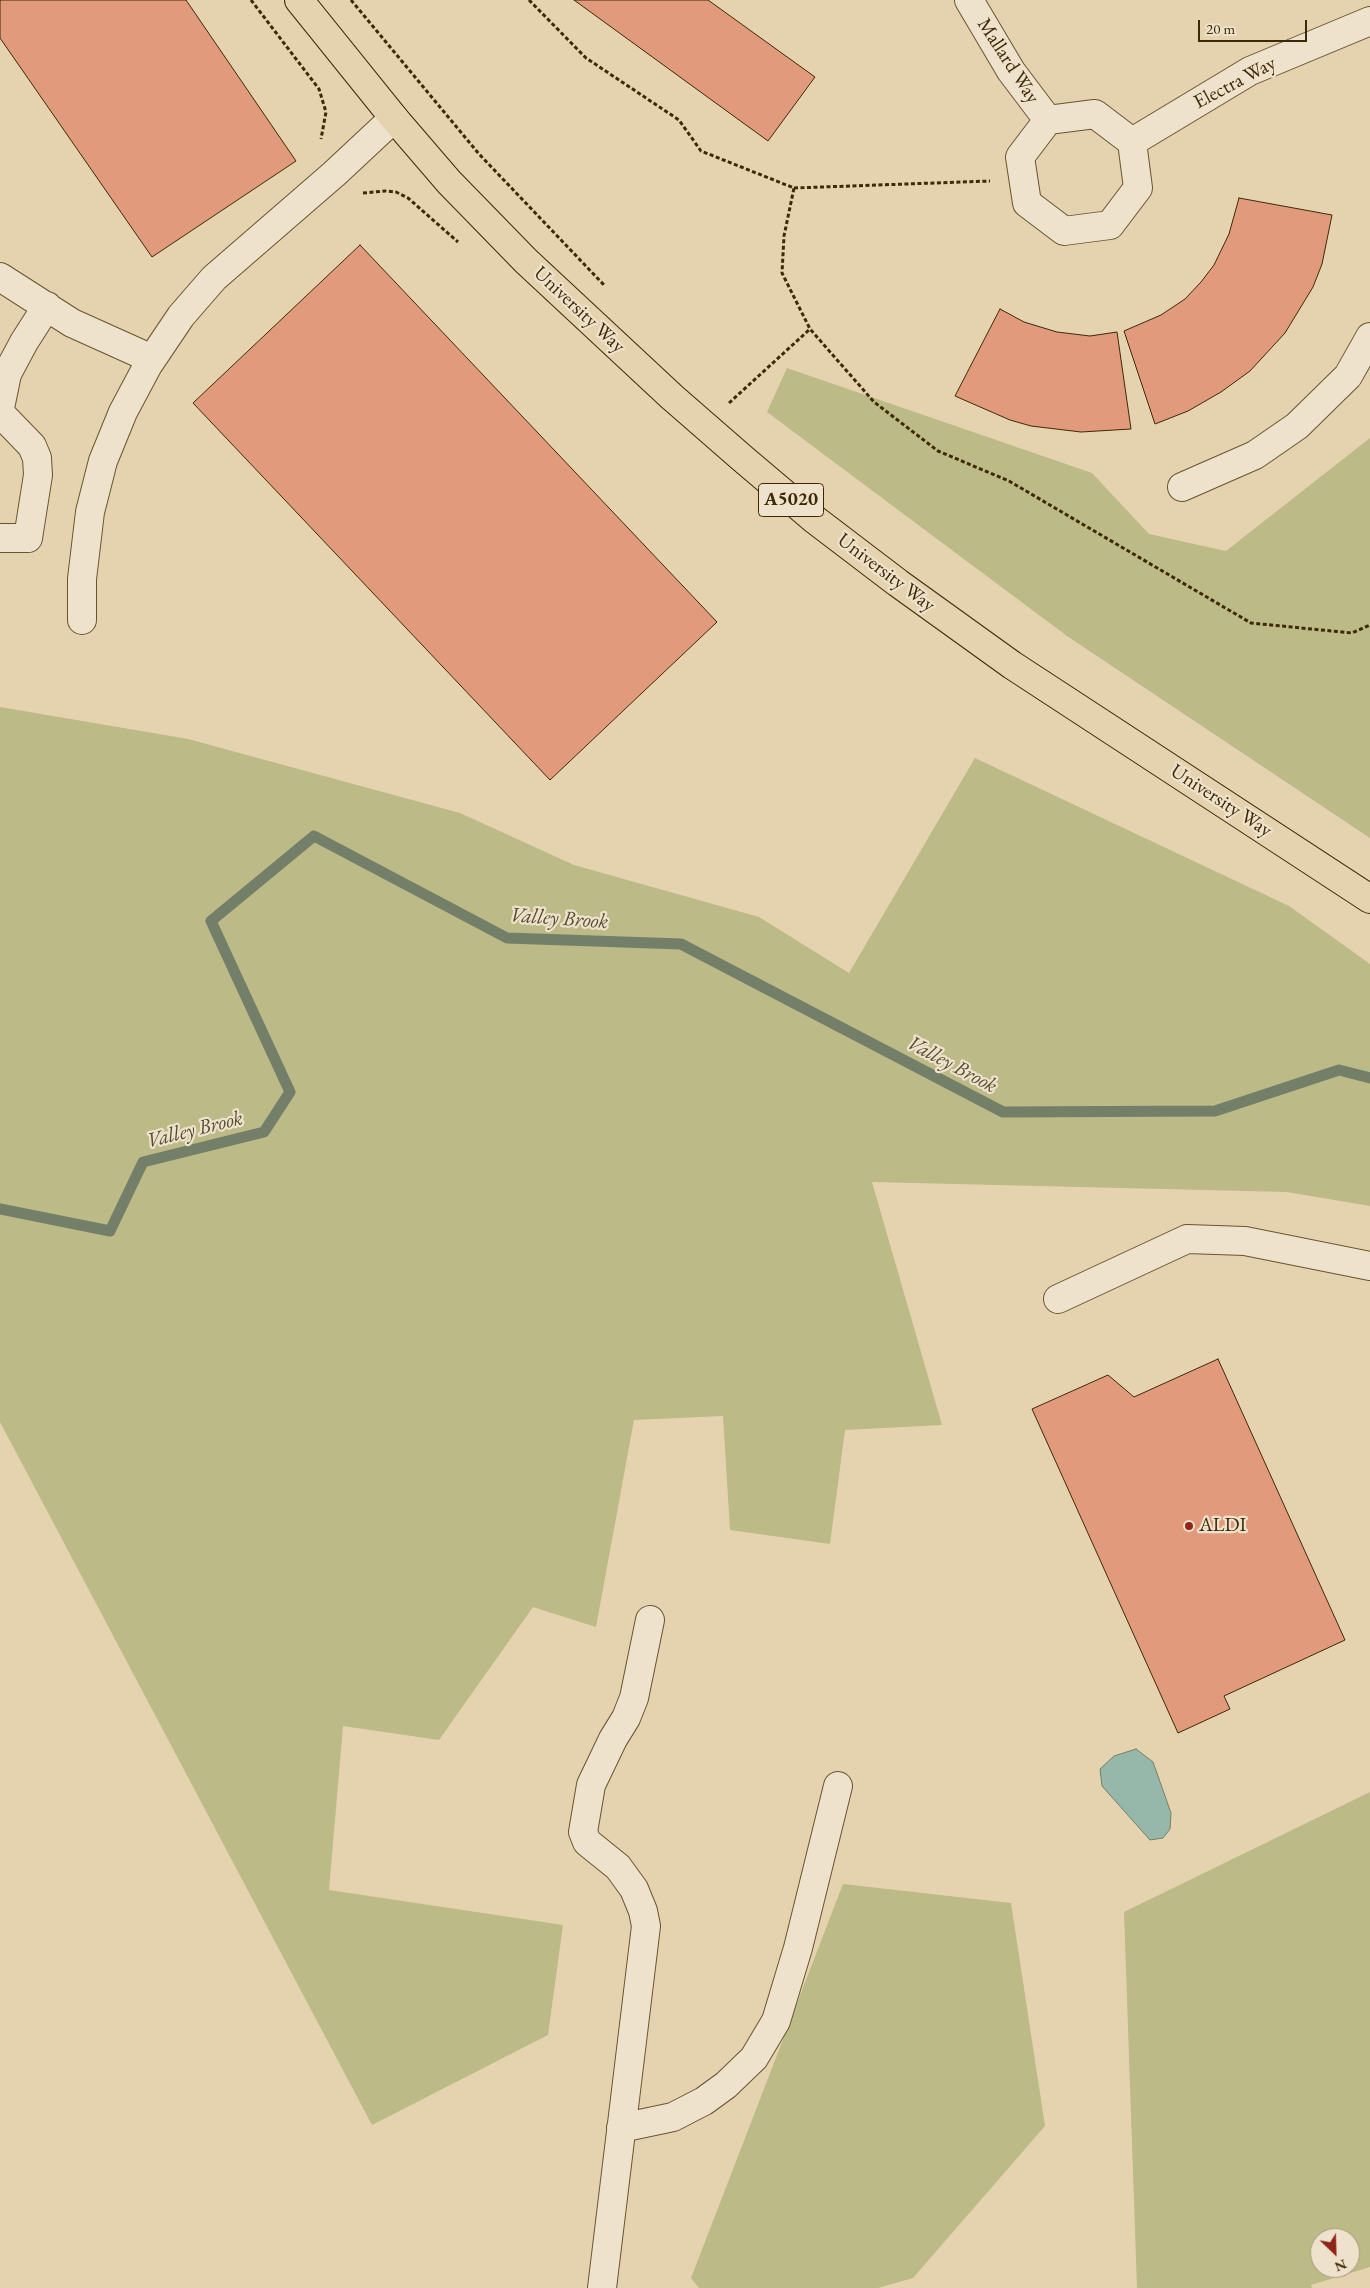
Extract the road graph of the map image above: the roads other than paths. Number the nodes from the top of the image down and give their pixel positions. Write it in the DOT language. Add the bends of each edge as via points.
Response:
graph roads {
  1 [pos="299,0"];
  2 [pos="969,0"];
  3 [pos="1370,21"];
  4 [pos="394,118"];
  5 [pos="1048,120"];
  6 [pos="1132,142"];
  7 [pos="0,277"];
  8 [pos="46,306"];
  9 [pos="1370,337"];
  10 [pos="152,359"];
  11 [pos="0,408"];
  12 [pos="0,414"];
  13 [pos="1182,487"];
  14 [pos="0,538"];
  15 [pos="82,620"];
  16 [pos="1370,899"];
  17 [pos="1370,1266"];
  18 [pos="1058,1299"];
  19 [pos="650,1620"];
  20 [pos="838,1786"];
  21 [pos="621,2128"];
  22 [pos="602,2288"];
  1 -- 4 [label="highway, University Way / A5020"];
  2 -- 5 [label="street, Mallard Way" via="1011,71"];
  3 -- 6 [label="street, Electra Way" via="1250,71"];
  4 -- 10 [label="street" via="214,278 181,316"];
  4 -- 16 [label="highway, University Way / A5020" via="449,182 526,261 708,429 814,519 1012,665"];
  5 -- 6 [label="street" via="1095,114"];
  5 -- 6 [label="street" via="1020,157 1023,180 1027,203 1064,231 1110,225 1138,188"];
  7 -- 8 [label="street"];
  8 -- 10 [label="street" via="72,323"];
  8 -- 11 [label="street" via="7,374"];
  9 -- 13 [label="street" via="1348,376 1297,426 1255,455"];
  10 -- 15 [label="street" via="123,412 103,461 90,512 82,579"];
  12 -- 14 [label="street" via="32,446 38,475 28,538"];
  17 -- 18 [label="street" via="1245,1240 1187,1239"];
  19 -- 21 [label="street" via="634,1698 590,1785 583,1832 587,1842 618,1867 634,1889 646,1926"];
  20 -- 21 [label="street" via="798,1948 776,2021 754,2058 704,2101 673,2117"];
  21 -- 22 [label="street"];
}
